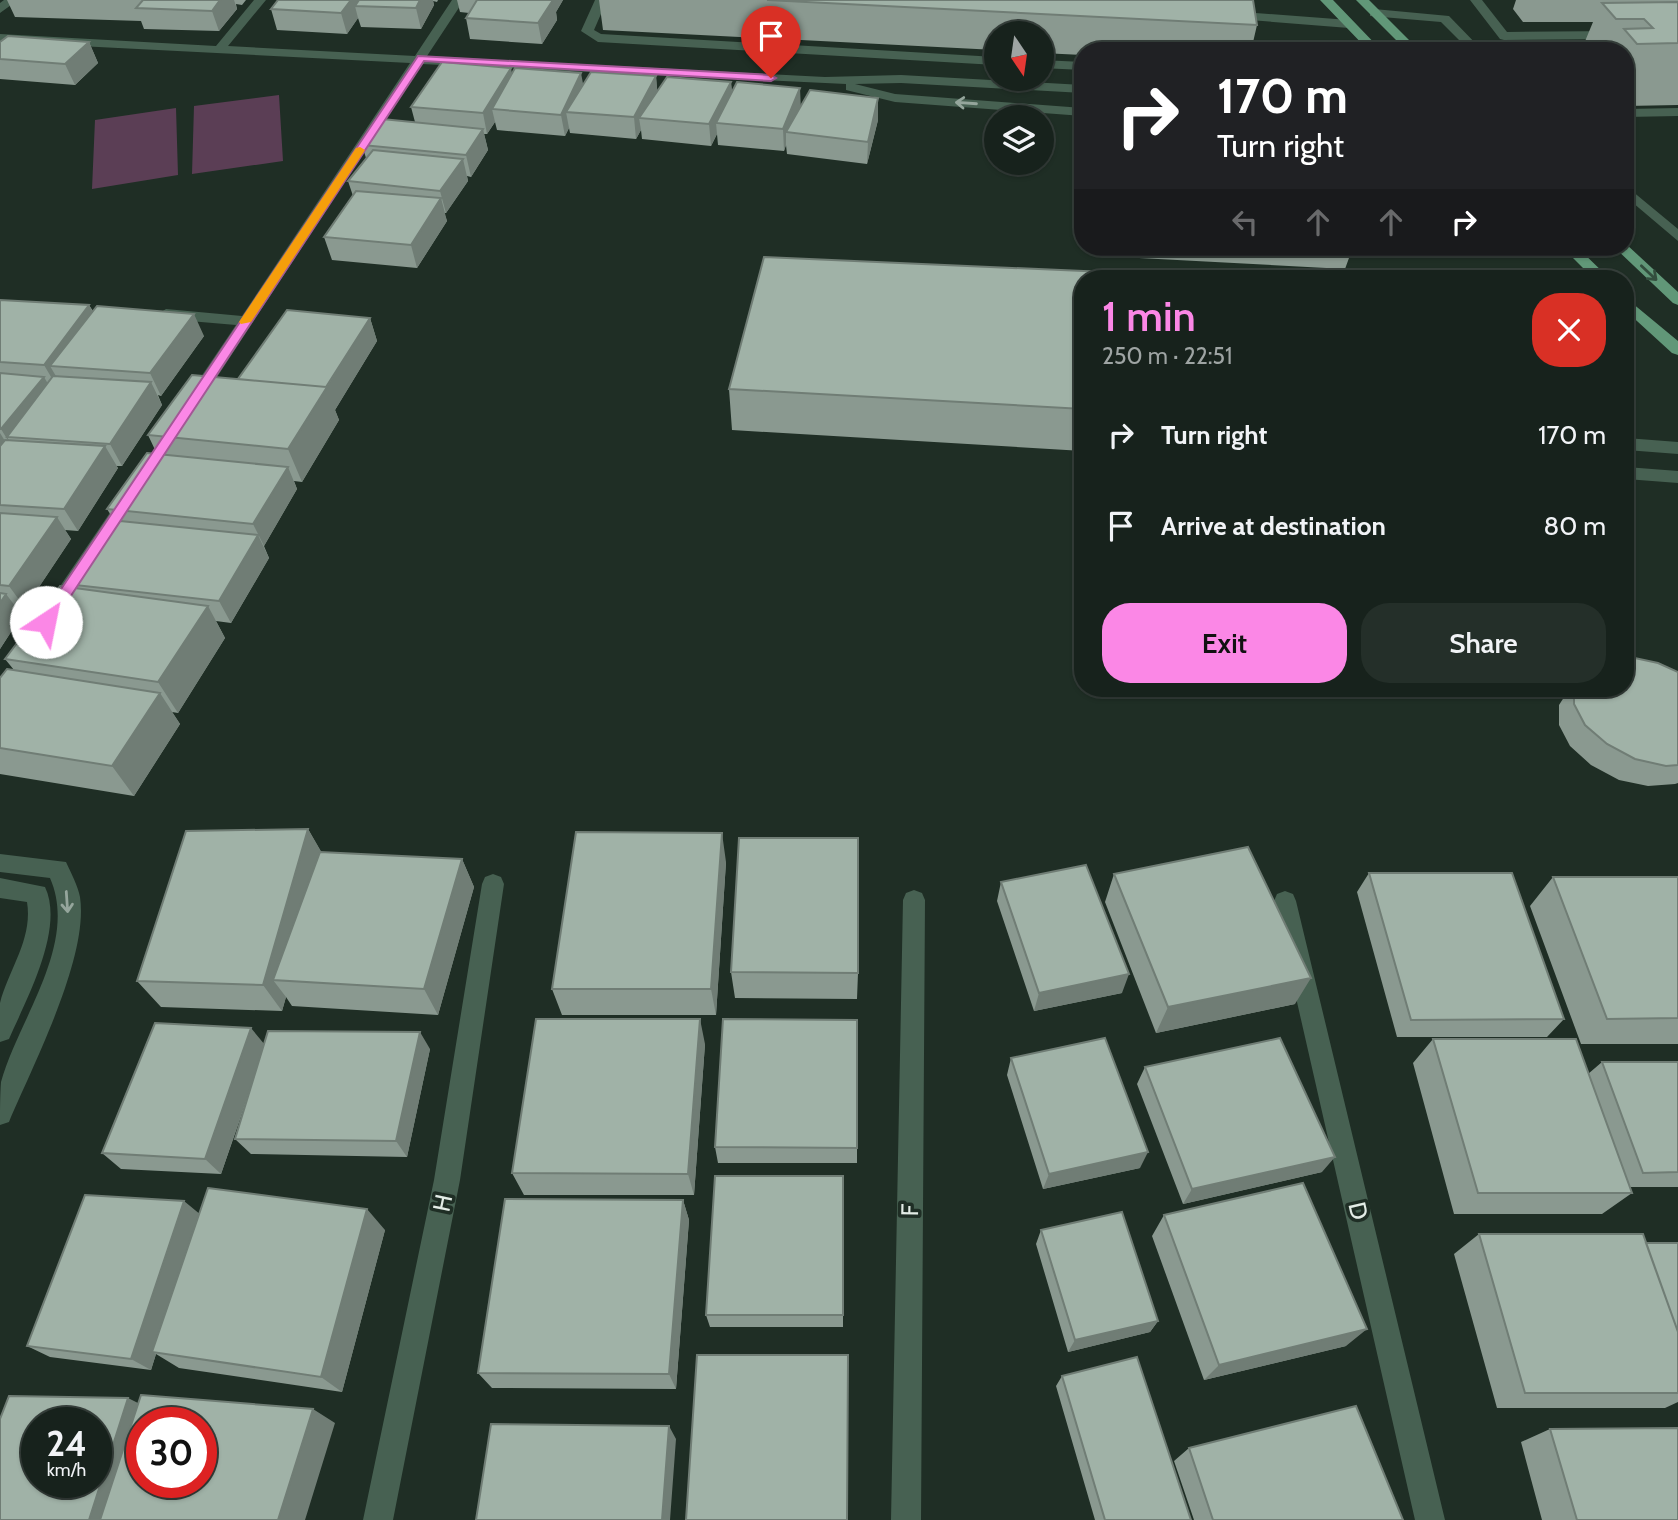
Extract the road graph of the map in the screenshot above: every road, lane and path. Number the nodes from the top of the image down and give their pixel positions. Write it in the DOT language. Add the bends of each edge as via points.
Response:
graph roads {
  1 [pos="12,0"];
  2 [pos="260,0"];
  3 [pos="458,0"];
  4 [pos="601,0"];
  5 [pos="1326,0"];
  6 [pos="1362,0"];
  7 [pos="1476,0"];
  8 [pos="0,9"];
  9 [pos="1374,13"];
  10 [pos="1214,14"];
  11 [pos="1349,24"];
  12 [pos="1625,35"];
  13 [pos="0,38"];
  14 [pos="1367,42"];
  15 [pos="1404,42"];
  16 [pos="1468,42"];
  17 [pos="220,48"];
  18 [pos="422,58"];
  19 [pos="984,60"];
  20 [pos="1054,65"];
  21 [pos="1074,66"];
  22 [pos="825,81"];
  23 [pos="1074,89"];
  24 [pos="1074,111"];
  25 [pos="1678,112"];
  26 [pos="1634,113"];
  27 [pos="1634,197"];
  28 [pos="1678,237"];
  29 [pos="1578,256"];
  30 [pos="1631,256"];
  31 [pos="1593,270"];
  32 [pos="1678,300"];
  33 [pos="1634,310"];
  34 [pos="151,313"];
  35 [pos="246,321"];
  36 [pos="1678,350"];
  37 [pos="185,414"];
  38 [pos="1634,445"];
  39 [pos="1678,448"];
  40 [pos="1634,474"];
  41 [pos="1678,477"];
  42 [pos="138,483"];
  43 [pos="46,622"];
  44 [pos="0,863"];
  45 [pos="493,884"];
  46 [pos="0,888"];
  47 [pos="914,900"];
  48 [pos="1285,901"];
  49 [pos="0,1031"];
  50 [pos="0,1112"];
  51 [pos="378,1520"];
  52 [pos="906,1520"];
  53 [pos="1430,1520"];
  1 -- 8 [label="street"];
  2 -- 17 [label="street"];
  3 -- 18 [label="street"];
  4 -- 19 [label="street" via="587,31 598,38"];
  5 -- 11 [label="main road"];
  6 -- 9 [label="main road"];
  7 -- 12 [label="street" via="1504,36"];
  9 -- 15 [label="main road"];
  9 -- 16 [label="street" via="1445,19"];
  10 -- 11 [label="street"];
  11 -- 14 [label="main road"];
  13 -- 17 [label="street"];
  17 -- 18 [label="street"];
  18 -- 22 [label="street"];
  18 -- 35 [label="street"];
  20 -- 21 [label="street"];
  22 -- 23 [label="street" via="901,79"];
  24 -- 22 [label="street, one-way" via="895,98"];
  25 -- 26 [label="street"];
  27 -- 28 [label="street"];
  29 -- 31 [label="main road"];
  30 -- 32 [label="main road, one-way"];
  33 -- 36 [label="main road"];
  34 -- 35 [label="street"];
  35 -- 37 [label="street"];
  38 -- 39 [label="street"];
  40 -- 41 [label="street"];
  42 -- 43 [label="street"];
  44 -- 50 [label="street, one-way" via="58,869 69,898 67,931 55,979"];
  45 -- 51 [label="street, H" via="447,1180"];
  46 -- 49 [label="street" via="37,894 41,906 28,966"];
  47 -- 52 [label="street, F"];
  48 -- 53 [label="street, D"];
}
